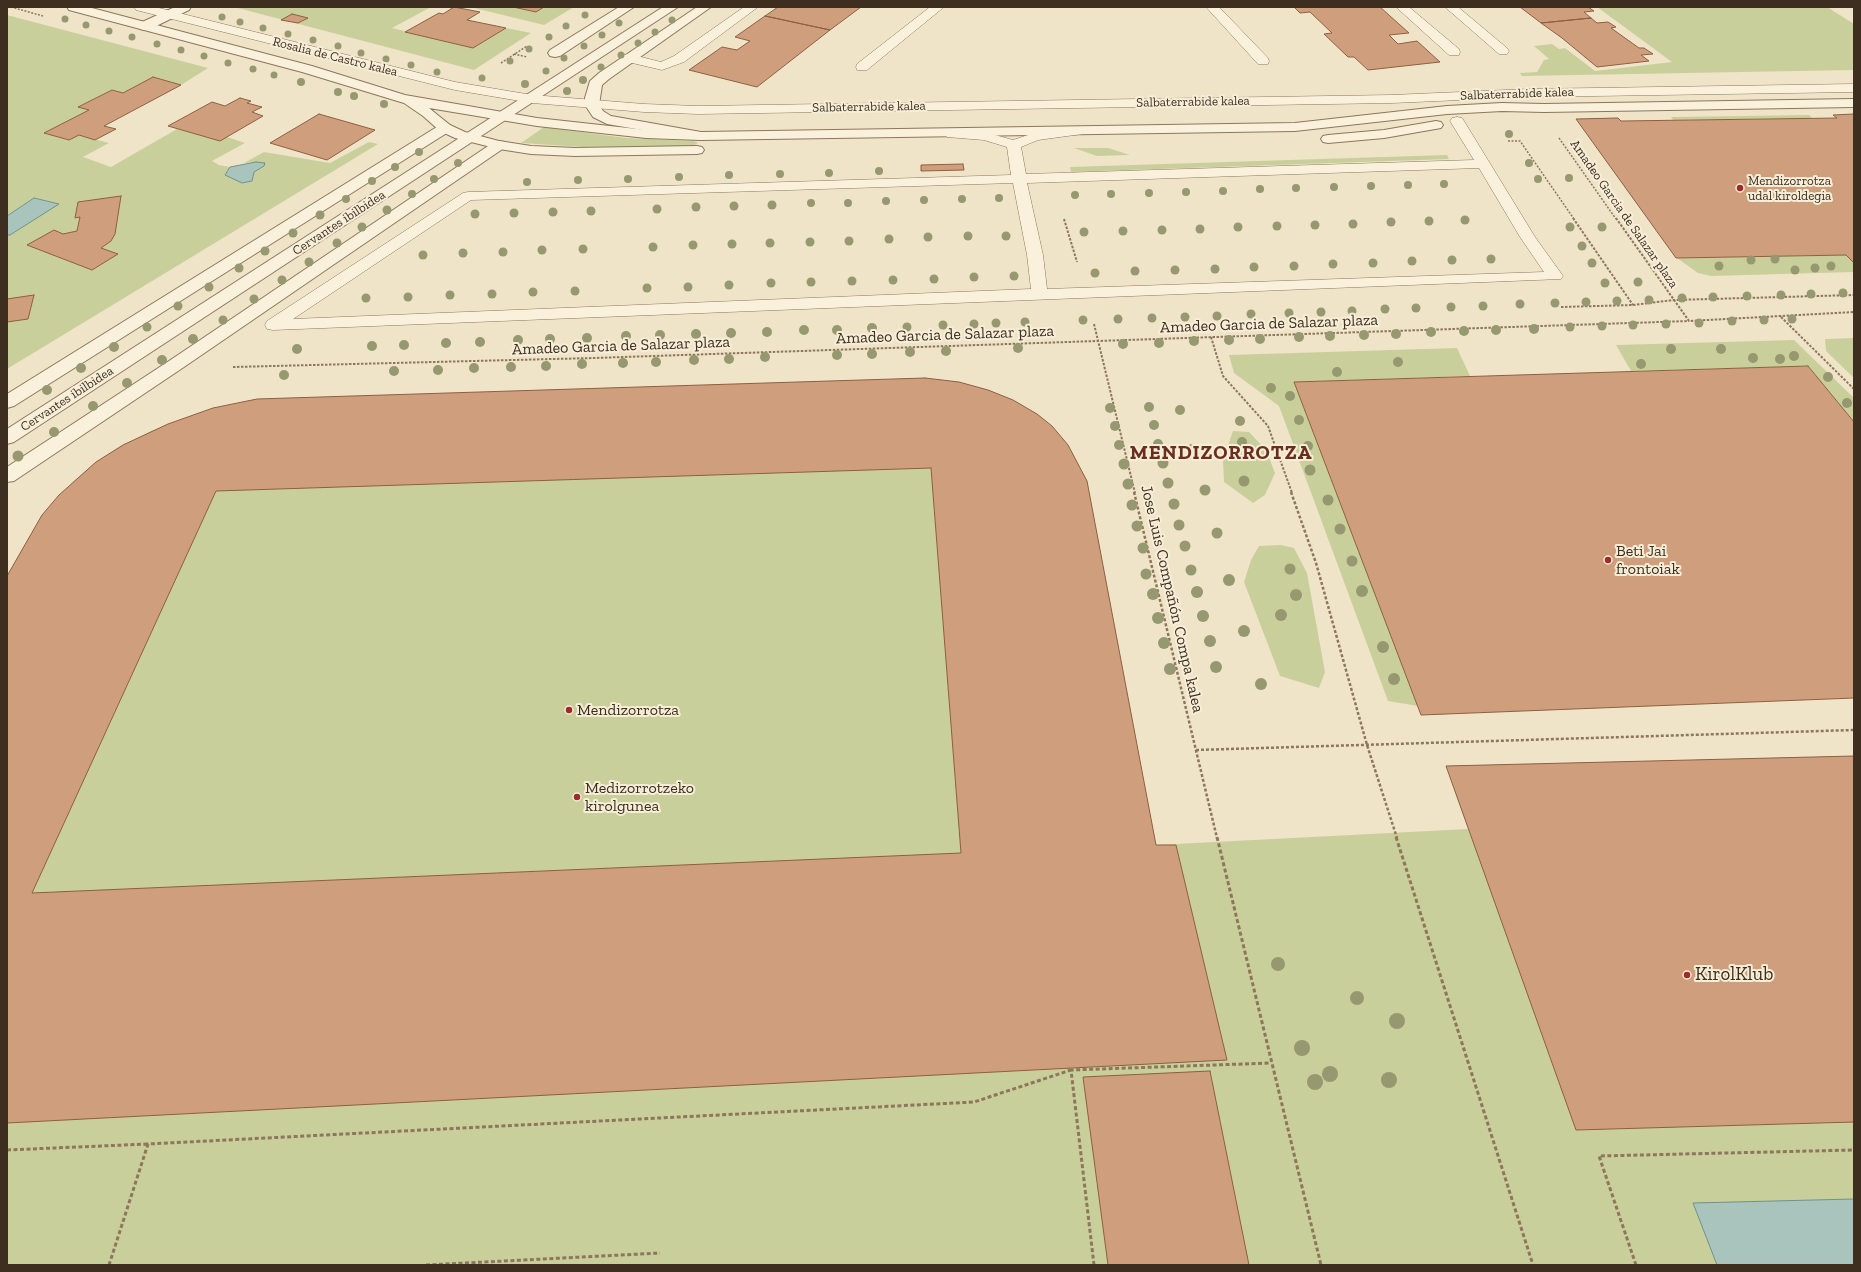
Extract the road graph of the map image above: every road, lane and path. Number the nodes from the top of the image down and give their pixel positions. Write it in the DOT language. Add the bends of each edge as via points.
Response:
graph roads {
  1 [pos="73,7"];
  2 [pos="140,7"];
  3 [pos="185,7"];
  4 [pos="628,7"];
  5 [pos="672,7"];
  6 [pos="705,7"];
  7 [pos="752,7"];
  8 [pos="938,7"];
  9 [pos="1212,7"];
  10 [pos="1402,7"];
  11 [pos="1451,7"];
  12 [pos="170,14"];
  13 [pos="145,26"];
  14 [pos="1503,51"];
  15 [pos="1454,52"];
  16 [pos="555,53"];
  17 [pos="629,58"];
  18 [pos="1264,61"];
  19 [pos="862,67"];
  20 [pos="1854,88"];
  21 [pos="403,99"];
  22 [pos="532,99"];
  23 [pos="1854,103"];
  24 [pos="592,105"];
  25 [pos="1544,108"];
  26 [pos="503,117"];
  27 [pos="1457,121"];
  28 [pos="445,128"];
  29 [pos="1088,130"];
  30 [pos="933,132"];
  31 [pos="701,136"];
  32 [pos="1559,138"];
  33 [pos="469,139"];
  34 [pos="499,145"];
  35 [pos="1014,145"];
  36 [pos="1483,164"];
  37 [pos="1053,178"];
  38 [pos="1019,179"];
  39 [pos="1085,292"];
  40 [pos="1040,294"];
  41 [pos="1854,312"];
  42 [pos="1781,317"];
  43 [pos="1689,321"];
  44 [pos="1211,337"];
  45 [pos="1098,341"];
  46 [pos="233,367"];
  47 [pos="1854,389"];
  48 [pos="7,402"];
  49 [pos="7,438"];
  50 [pos="7,476"];
  51 [pos="1854,730"];
  52 [pos="1367,745"];
  53 [pos="1196,750"];
  54 [pos="1270,1063"];
  55 [pos="1071,1070"];
  56 [pos="148,1144"];
  57 [pos="7,1150"];
  58 [pos="1854,1150"];
  59 [pos="660,1253"];
  60 [pos="108,1265"];
  61 [pos="426,1265"];
  62 [pos="1094,1265"];
  63 [pos="1321,1265"];
  64 [pos="1532,1265"];
  65 [pos="1636,1265"];
  1 -- 13 [label="street, Rosalia de Castro kalea"];
  2 -- 12 [label="lane, Rosalia de Castro kalea"];
  3 -- 12 [label="street"];
  4 -- 16 [label="street"];
  5 -- 22 [label="street, Cervantes ibilbidea"];
  6 -- 17 [label="street"];
  7 -- 17 [label="lane" via="679,59 662,66"];
  8 -- 19 [label="lane"];
  9 -- 18 [label="lane"];
  10 -- 15 [label="lane"];
  11 -- 14 [label="lane"];
  12 -- 13 [label="street"];
  12 -- 22 [label="lane, Rosalia de Castro kalea" via="415,77"];
  13 -- 21 [label="street, Rosalia de Castro kalea" via="307,69"];
  17 -- 24 [label="street" via="595,84"];
  20 -- 24 [label="lane, Salbaterrabide kalea" via="1529,93 1392,99 712,110"];
  21 -- 26 [label="street, Rosalia de Castro kalea"];
  21 -- 28 [label="street, Rosalia de Castro kalea" via="428,113"];
  22 -- 24 [label="lane, Salbaterrabide kalea"];
  22 -- 26 [label="street, Cervantes ibilbidea"];
  23 -- 25 [label="street, Salbaterrabide kalea"];
  24 -- 31 [label="street" via="598,114 607,120"];
  25 -- 27 [label="street, Salbaterrabide kalea"];
  25 -- 29 [label="street, Salbaterrabide kalea" via="1468,108 1341,124 1301,126"];
  26 -- 31 [label="street, Salbaterrabide kalea" via="620,132"];
  26 -- 33 [label="street, Cervantes ibilbidea"];
  27 -- 35 [label="street, Salbaterrabide kalea" via="1384,134 1340,138"];
  27 -- 36 [label="lane"];
  28 -- 33 [label="street, Rosalia de Castro kalea"];
  28 -- 48 [label="street, Cervantes ibilbidea"];
  29 -- 30 [label="street, Salbaterrabide kalea"];
  29 -- 35 [label="lane" via="1037,136"];
  30 -- 31 [label="street, Salbaterrabide kalea"];
  30 -- 35 [label="lane" via="984,136"];
  32 -- 43 [label="path, Amadeo Garcia de Salazar plaza"];
  33 -- 34 [label="street, Salbaterrabide kalea"];
  33 -- 49 [label="street, Cervantes ibilbidea"];
  34 -- 35 [label="street, Salbaterrabide kalea" via="531,150 576,152"];
  34 -- 50 [label="street, Cervantes ibilbidea"];
  35 -- 38 [label="lane"];
  36 -- 37 [label="lane"];
  36 -- 39 [label="lane" via="1555,276"];
  37 -- 38 [label="lane"];
  37 -- 39 [label="path, Jose Luis Compañón Compa kalea"];
  38 -- 40 [label="lane" via="1035,255"];
  38 -- 40 [label="lane" via="468,196 273,325"];
  39 -- 40 [label="lane"];
  39 -- 45 [label="path, Jose Luis Compañón Compa kalea"];
  41 -- 42 [label="path, Amadeo Garcia de Salazar plaza"];
  42 -- 43 [label="path, Amadeo Garcia de Salazar plaza"];
  42 -- 47 [label="path"];
  43 -- 44 [label="path, Amadeo Garcia de Salazar plaza"];
  44 -- 45 [label="path, Amadeo Garcia de Salazar plaza"];
  44 -- 52 [label="path" via="1223,376 1268,426 1316,563"];
  45 -- 46 [label="path, Amadeo Garcia de Salazar plaza"];
  45 -- 53 [label="path, Jose Luis Compañón Compa kalea"];
  51 -- 52 [label="path"];
  52 -- 53 [label="path"];
  52 -- 64 [label="path"];
  53 -- 54 [label="path, Jose Luis Compañón Compa kalea"];
  54 -- 55 [label="path"];
  54 -- 63 [label="path, Jose Luis Compañón Compa kalea"];
  55 -- 56 [label="path" via="974,1102"];
  55 -- 62 [label="path"];
  56 -- 57 [label="path"];
  56 -- 60 [label="path"];
  58 -- 65 [label="path" via="1599,1156"];
  59 -- 61 [label="path"];
}
